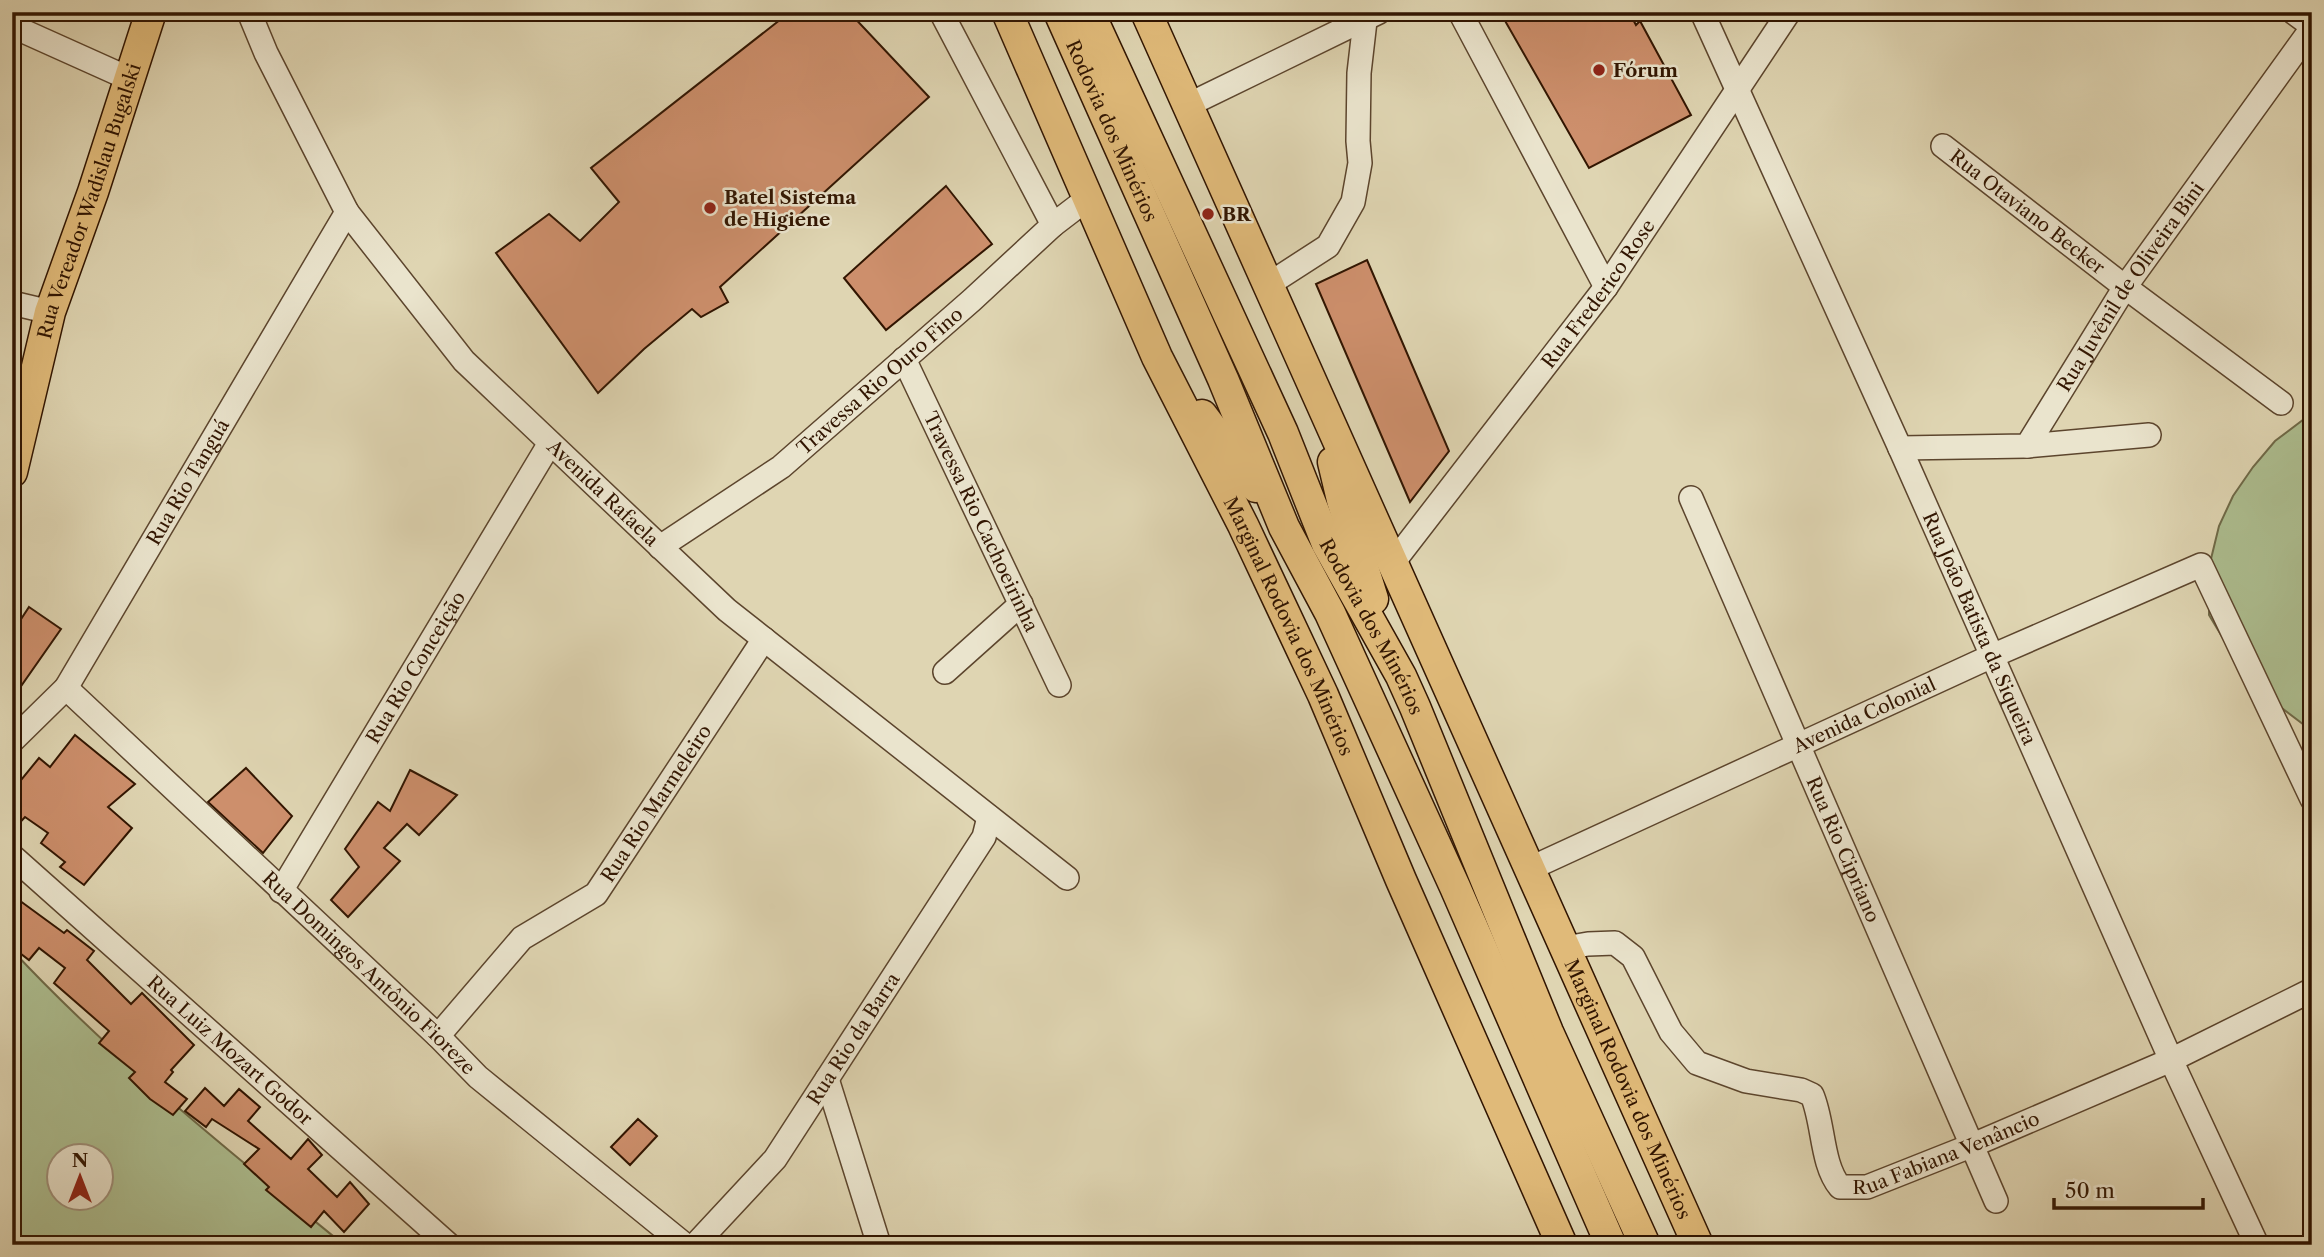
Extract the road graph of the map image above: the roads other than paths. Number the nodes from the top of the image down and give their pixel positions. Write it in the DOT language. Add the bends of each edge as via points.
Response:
graph roads {
  1 [pos="151,12"];
  2 [pos="248,12"];
  3 [pos="941,12"];
  4 [pos="1007,12"];
  5 [pos="1059,12"];
  6 [pos="1089,12"];
  7 [pos="1146,12"];
  8 [pos="1460,12"];
  9 [pos="1702,12"];
  10 [pos="1789,12"];
  11 [pos="2293,12"];
  12 [pos="1372,17"];
  13 [pos="12,26"];
  14 [pos="2312,27"];
  15 [pos="130,79"];
  16 [pos="1736,88"];
  17 [pos="1186,106"];
  18 [pos="1942,146"];
  19 [pos="1087,199"];
  20 [pos="347,212"];
  21 [pos="1053,225"];
  22 [pos="1269,285"];
  23 [pos="1606,287"];
  24 [pos="2125,288"];
  25 [pos="12,303"];
  26 [pos="50,312"];
  27 [pos="1157,357"];
  28 [pos="904,359"];
  29 [pos="1318,401"];
  30 [pos="2281,402"];
  31 [pos="2149,435"];
  32 [pos="550,443"];
  33 [pos="2028,446"];
  34 [pos="1900,448"];
  35 [pos="12,472"];
  36 [pos="1690,498"];
  37 [pos="1282,520"];
  38 [pos="660,547"];
  39 [pos="1392,564"];
  40 [pos="1021,604"];
  41 [pos="764,639"];
  42 [pos="1992,656"];
  43 [pos="946,672"];
  44 [pos="1401,676"];
  45 [pos="1059,685"];
  46 [pos="66,688"];
  47 [pos="12,741"];
  48 [pos="1798,744"];
  49 [pos="2312,799"];
  50 [pos="989,817"];
  51 [pos="12,856"];
  52 [pos="1529,869"];
  53 [pos="1067,878"];
  54 [pos="281,891"];
  55 [pos="1565,948"];
  56 [pos="2312,990"];
  57 [pos="438,1036"];
  58 [pos="2171,1060"];
  59 [pos="827,1079"];
  60 [pos="1973,1145"];
  61 [pos="1996,1201"];
  62 [pos="449,1245"];
  63 [pos="685,1245"];
  64 [pos="695,1245"];
  65 [pos="879,1245"];
  66 [pos="1562,1245"];
  67 [pos="1611,1245"];
  68 [pos="1645,1245"];
  69 [pos="1698,1245"];
  70 [pos="2257,1245"];
  1 -- 15 [label="main road, Rua Vereador Wadislau Bugalski"];
  2 -- 20 [label="street, Avenida Rafaela"];
  3 -- 21 [label="street"];
  4 -- 19 [label="main road, Marginal Rodovia dos Minérios"];
  5 -- 37 [label="main road, Rodovia dos Minérios"];
  6 -- 44 [label="main road, Rodovia dos Minérios" via="1283,433 1327,544"];
  7 -- 17 [label="main road, Marginal Rodovia dos Minérios"];
  8 -- 23 [label="street"];
  9 -- 16 [label="street, Rua João Batista da Siqueira"];
  10 -- 16 [label="street, Rua Frederico Rose"];
  11 -- 14 [label="street"];
  12 -- 17 [label="street"];
  12 -- 22 [label="street" via="1359,73 1360,163 1353,202 1328,246"];
  13 -- 15 [label="street"];
  14 -- 24 [label="street, Rua Juvênil de Oliveira Bini"];
  15 -- 26 [label="main road, Rua Vereador Wadislau Bugalski"];
  16 -- 23 [label="street, Rua Frederico Rose"];
  16 -- 34 [label="street, Rua João Batista da Siqueira"];
  17 -- 22 [label="main road, Marginal Rodovia dos Minérios"];
  18 -- 24 [label="street, Rua Otaviano Becker"];
  19 -- 21 [label="street, Travessa Rio Ouro Fino"];
  19 -- 27 [label="main road, Marginal Rodovia dos Minérios"];
  20 -- 32 [label="street, Avenida Rafaela" via="464,361"];
  20 -- 46 [label="street, Rua Rio Tanguá"];
  21 -- 28 [label="street, Travessa Rio Ouro Fino"];
  22 -- 29 [label="main road, Marginal Rodovia dos Minérios"];
  23 -- 39 [label="street, Rua Frederico Rose"];
  24 -- 30 [label="street, Rua Otaviano Becker"];
  24 -- 33 [label="street, Rua Juvênil de Oliveira Bini"];
  25 -- 26 [label="street"];
  26 -- 35 [label="main road, Rua Vereador Wadislau Bugalski"];
  27 -- 37 [label="main road"];
  27 -- 66 [label="main road, Marginal Rodovia dos Minérios" via="1323,695"];
  28 -- 38 [label="street, Travessa Rio Ouro Fino" via="781,467"];
  28 -- 40 [label="street, Travessa Rio Cachoeirinha"];
  29 -- 39 [label="main road, Marginal Rodovia dos Minérios"];
  29 -- 44 [label="main road" via="1342,500"];
  31 -- 33 [label="street"];
  32 -- 38 [label="street, Avenida Rafaela"];
  32 -- 54 [label="street, Rua Rio Conceição"];
  33 -- 34 [label="street"];
  34 -- 42 [label="street, Rua João Batista da Siqueira"];
  36 -- 48 [label="street, Rua Rio Cipriano"];
  37 -- 67 [label="main road, Rodovia dos Minérios" via="1330,613 1455,887"];
  38 -- 41 [label="street, Avenida Rafaela"];
  39 -- 52 [label="main road, Marginal Rodovia dos Minérios"];
  40 -- 43 [label="street"];
  40 -- 45 [label="street, Travessa Rio Cachoeirinha"];
  41 -- 50 [label="street, Avenida Rafaela"];
  41 -- 57 [label="street, Rua Rio Marmeleiro" via="596,894 522,938"];
  42 -- 48 [label="street, Avenida Colonial"];
  42 -- 49 [label="street, Avenida Colonial" via="2201,565"];
  42 -- 58 [label="street, Rua João Batista da Siqueira"];
  44 -- 68 [label="main road, Rodovia dos Minérios" via="1548,1031"];
  46 -- 47 [label="street, Rua Rio Tanguá"];
  46 -- 54 [label="street, Rua Domingos Antônio Fioreze"];
  48 -- 52 [label="street, Avenida Colonial"];
  48 -- 60 [label="street, Rua Rio Cipriano"];
  50 -- 53 [label="street, Avenida Rafaela"];
  50 -- 59 [label="street, Rua Rio da Barra" via="984,837"];
  51 -- 62 [label="street, Rua Luiz Mozart Godor"];
  52 -- 55 [label="main road, Marginal Rodovia dos Minérios"];
  54 -- 57 [label="street, Rua Domingos Antônio Fioreze"];
  55 -- 60 [label="street, Rua Fabiana Venâncio" via="1615,943 1633,957 1671,1032 1697,1063 1812,1095 1832,1177 1840,1187 1867,1187"];
  55 -- 69 [label="main road, Marginal Rodovia dos Minérios"];
  56 -- 58 [label="street, Rua Fabiana Venâncio"];
  57 -- 63 [label="street, Rua Domingos Antônio Fioreze" via="478,1077"];
  58 -- 60 [label="street, Rua Fabiana Venâncio"];
  58 -- 70 [label="street, Rua João Batista da Siqueira"];
  59 -- 64 [label="street, Rua Rio da Barra" via="775,1159"];
  59 -- 65 [label="street"];
  60 -- 61 [label="street, Rua Rio Cipriano"];
}
